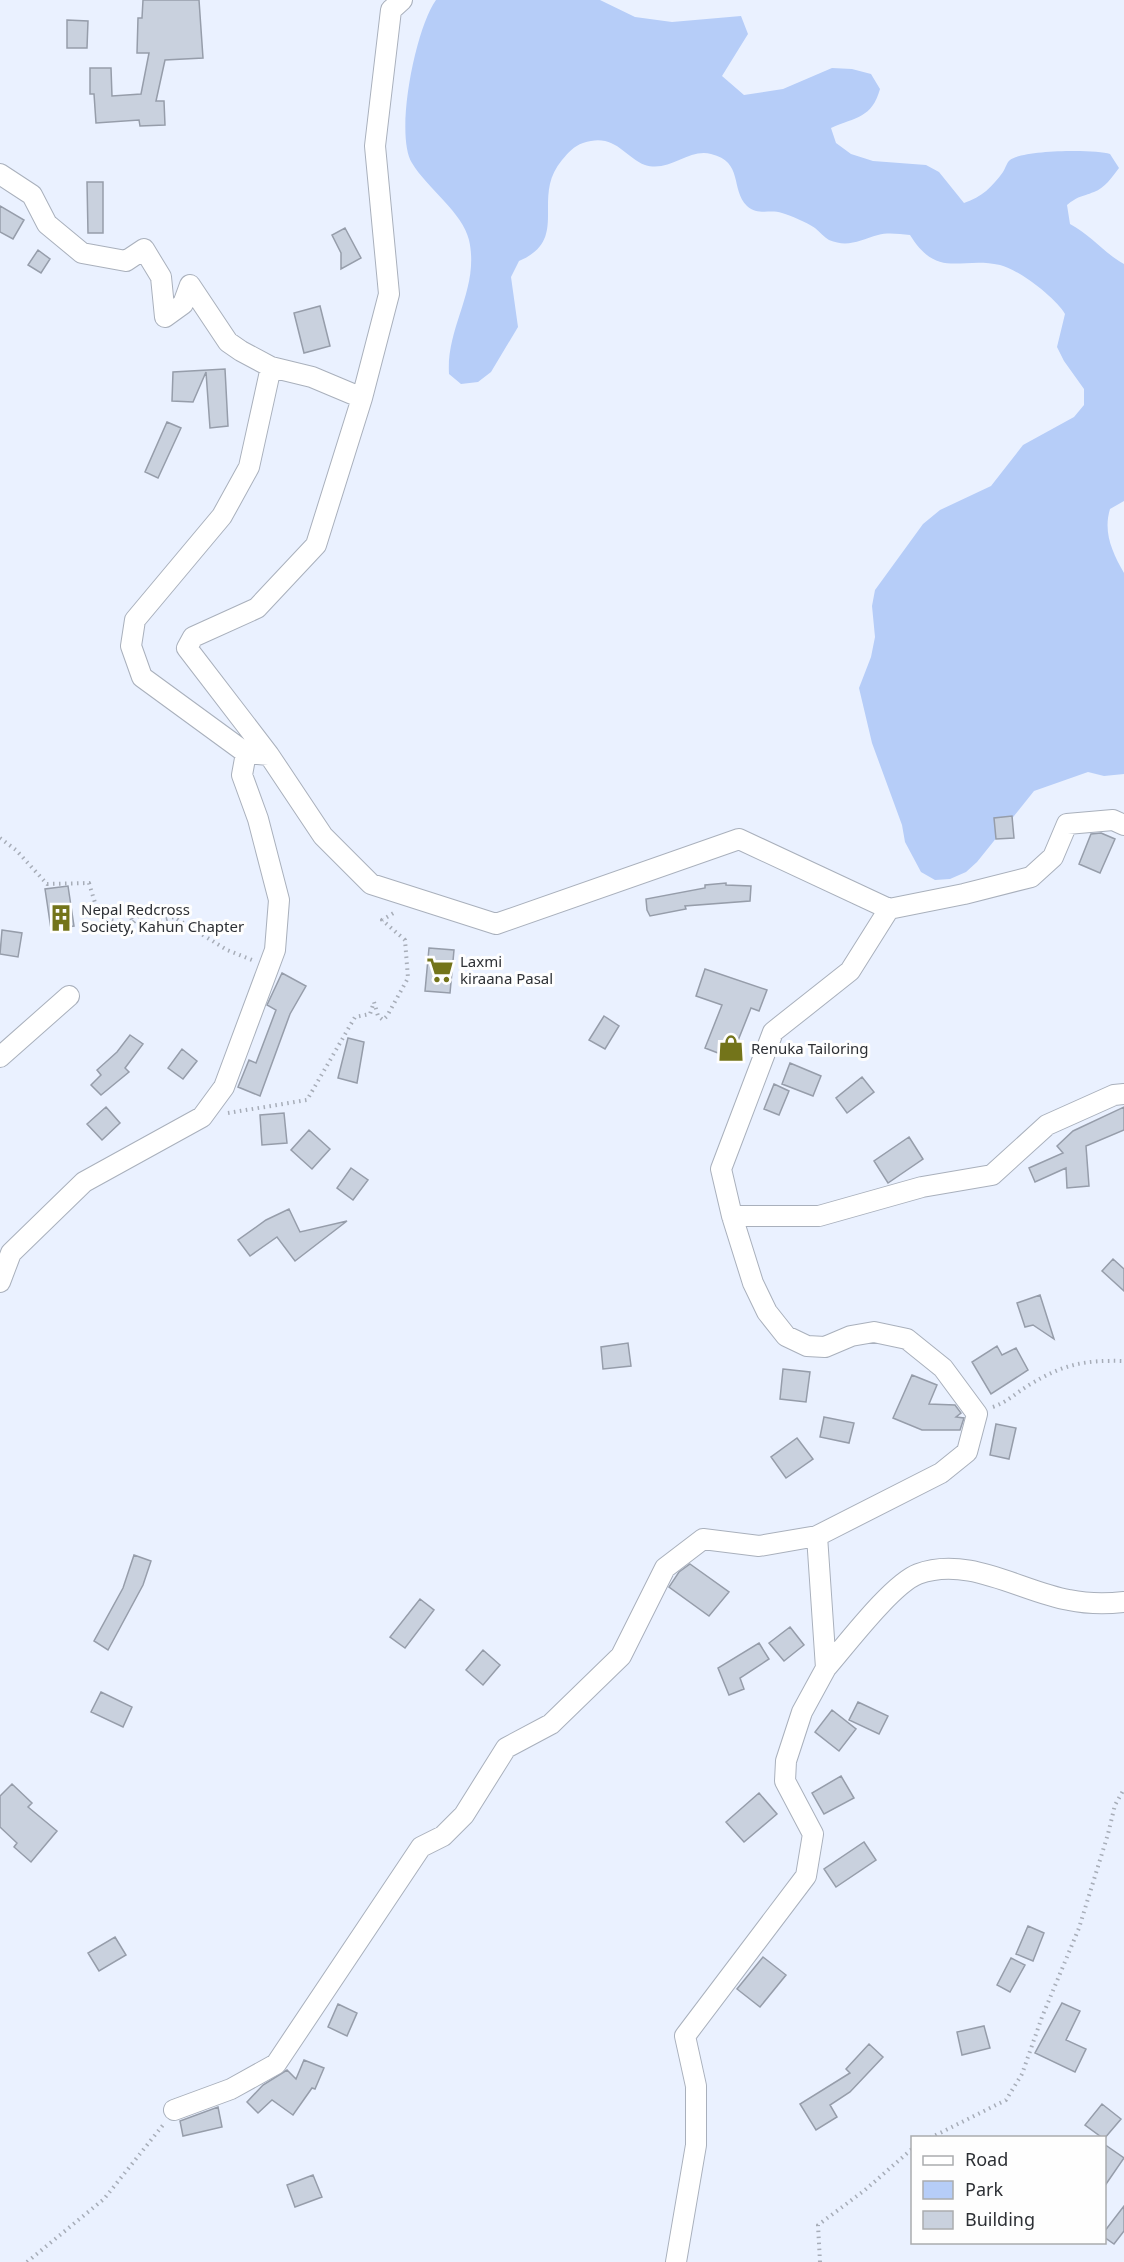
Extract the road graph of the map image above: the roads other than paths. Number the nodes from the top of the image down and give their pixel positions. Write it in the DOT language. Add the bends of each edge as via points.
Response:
graph roads {
  1 [pos="402,0"];
  2 [pos="0,174"];
  3 [pos="271,367"];
  4 [pos="362,398"];
  5 [pos="246,753"];
  6 [pos="269,755"];
  7 [pos="1124,825"];
  8 [pos="889,909"];
  9 [pos="69,996"];
  10 [pos="0,1057"];
  11 [pos="1124,1094"];
  12 [pos="732,1216"];
  13 [pos="0,1282"];
  14 [pos="817,1536"];
  15 [pos="1124,1602"];
  16 [pos="826,1668"];
  17 [pos="174,2110"];
  18 [pos="676,2262"];
  1 -- 4 [label="street" via="391,10 375,146 389,294"];
  2 -- 3 [label="street" via="32,195 46,224 82,253 126,261 144,249 161,277 165,317 183,304 190,285 228,342"];
  3 -- 4 [label="street" via="312,377"];
  3 -- 5 [label="street" via="249,467 222,516 135,620 131,646 142,677"];
  4 -- 6 [label="street" via="316,545 257,608 193,637 187,648"];
  5 -- 6 [label="street"];
  5 -- 13 [label="street" via="242,775 279,900 275,950 224,1087 202,1117 84,1182 11,1252"];
  6 -- 8 [label="street" via="323,836 371,884 496,924 739,839"];
  7 -- 8 [label="street" via="1113,820 1067,824 1053,857 1031,877"];
  8 -- 12 [label="street" via="850,971 773,1032 721,1169"];
  9 -- 10 [label="street"];
  11 -- 12 [label="street" via="1047,1125 992,1175 922,1186 819,1216"];
  12 -- 14 [label="street" via="753,1283 767,1312 786,1336 807,1346 825,1347 874,1332 908,1339 943,1368 976,1414 967,1452 940,1473"];
  14 -- 16 [label="street"];
  14 -- 17 [label="street" via="759,1546 703,1539 665,1568 621,1656 550,1724 506,1748 464,1815 444,1836 421,1847 276,2064 231,2089"];
  15 -- 16 [label="street" via="1068,1600 954,1568 918,1574 883,1601"];
  16 -- 18 [label="street" via="802,1712 786,1761 785,1781 813,1834 806,1876 685,2036 696,2085 696,2145"];
}
